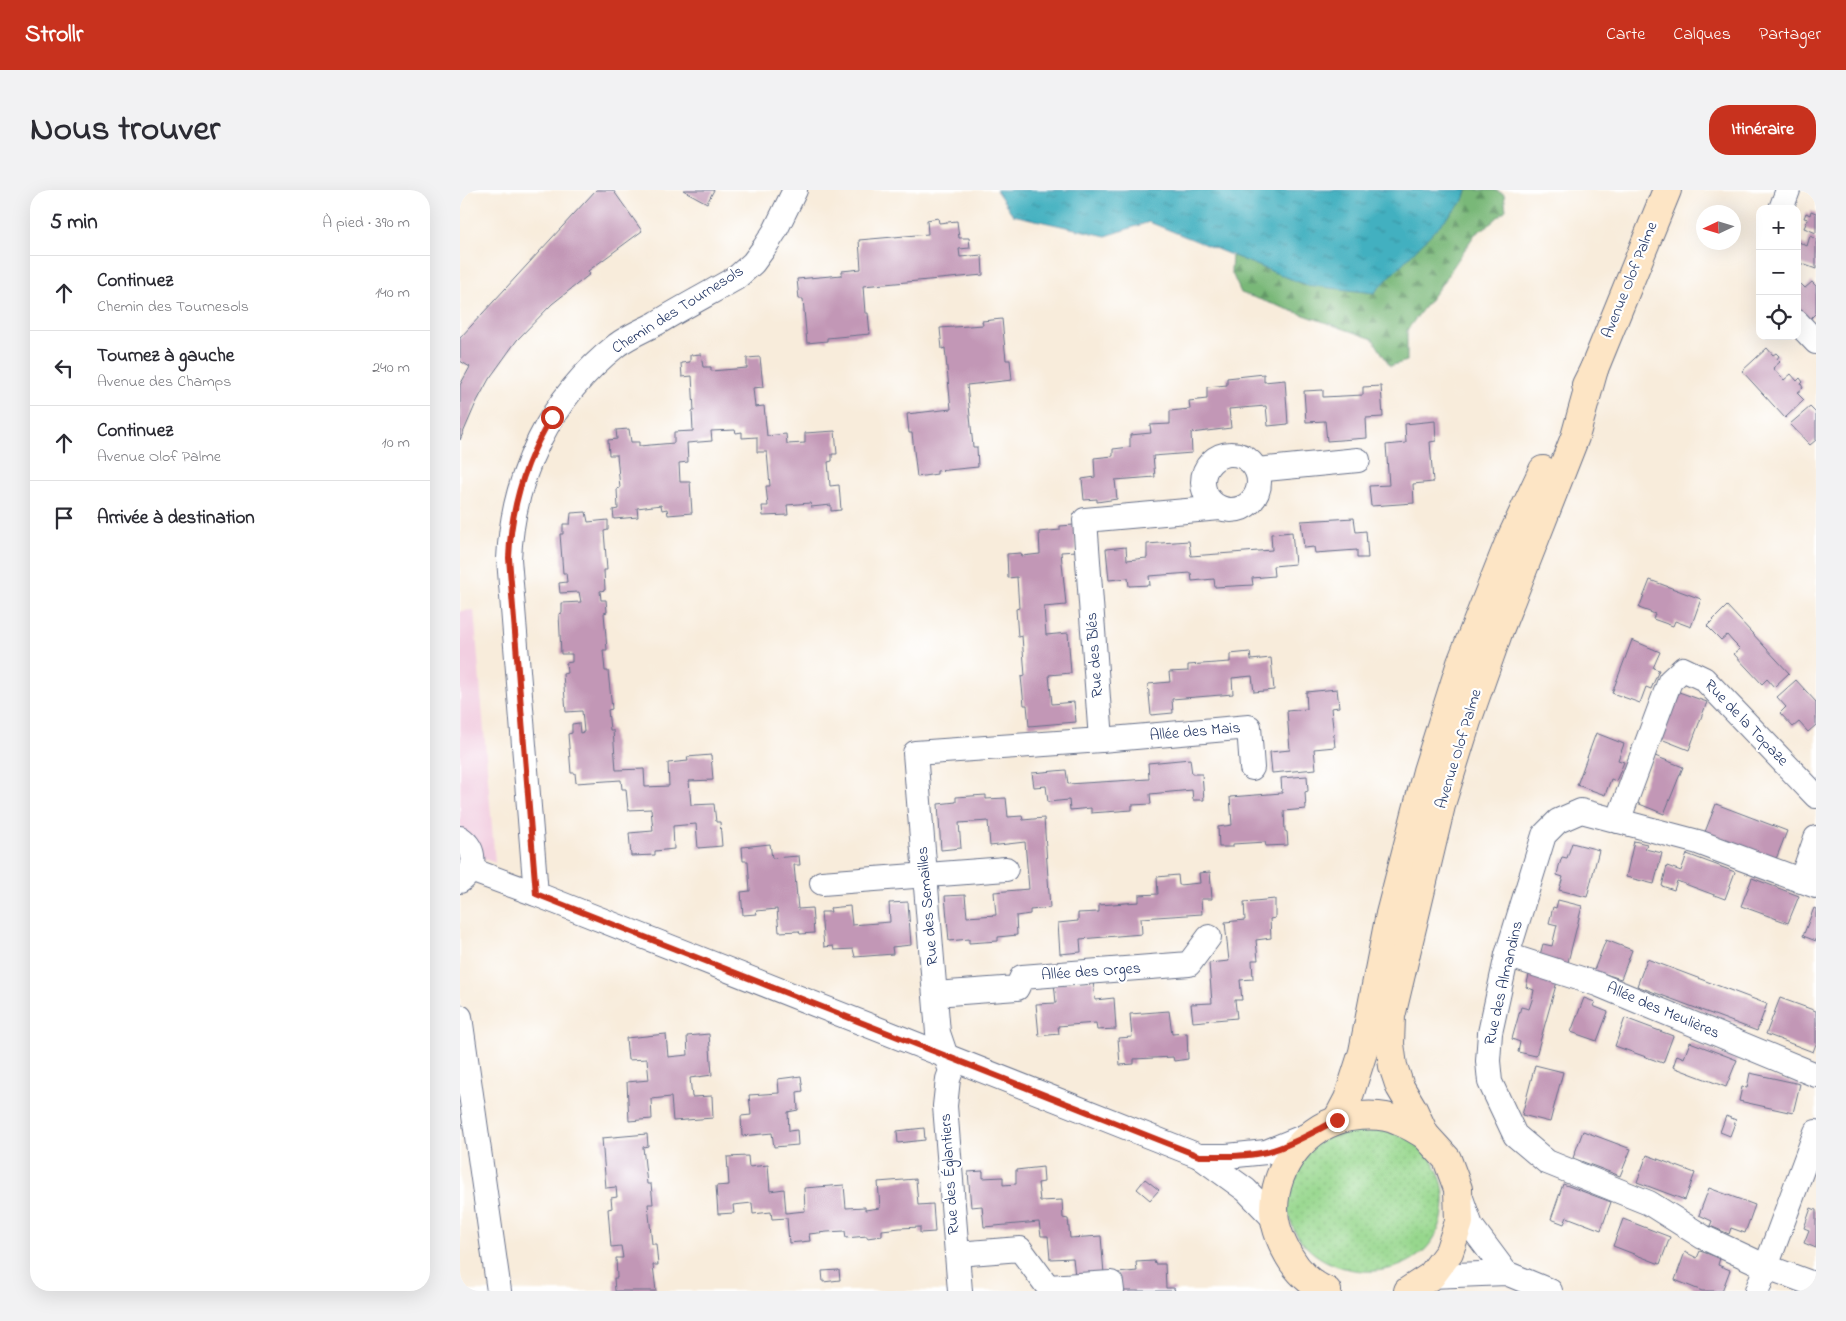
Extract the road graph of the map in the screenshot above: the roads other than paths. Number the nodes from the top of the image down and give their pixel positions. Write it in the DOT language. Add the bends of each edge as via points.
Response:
graph roads {
  1 [pos="795,190"];
  2 [pos="1667,190"];
  3 [pos="1788,190"];
  4 [pos="1782,205"];
  5 [pos="1801,326"];
  6 [pos="1816,342"];
  7 [pos="1594,369"];
  8 [pos="1358,460"];
  9 [pos="1257,470"];
  10 [pos="1220,508"];
  11 [pos="1101,740"];
  12 [pos="1252,768"];
  13 [pos="1816,796"];
  14 [pos="1618,821"];
  15 [pos="460,838"];
  16 [pos="1816,838"];
  17 [pos="1006,868"];
  18 [pos="926,875"];
  19 [pos="465,876"];
  20 [pos="1809,883"];
  21 [pos="822,884"];
  22 [pos="536,894"];
  23 [pos="1209,937"];
  24 [pos="1507,955"];
  25 [pos="935,994"];
  26 [pos="460,1018"];
  27 [pos="947,1057"];
  28 [pos="1816,1075"];
  29 [pos="1337,1120"];
  30 [pos="1816,1132"];
  31 [pos="1312,1133"];
  32 [pos="1425,1135"];
  33 [pos="1199,1156"];
  34 [pos="1458,1189"];
  35 [pos="1276,1221"];
  36 [pos="956,1254"];
  37 [pos="1767,1267"];
  38 [pos="1506,1273"];
  39 [pos="1431,1276"];
  40 [pos="1816,1285"];
  41 [pos="1322,1290"];
  42 [pos="498,1291"];
  43 [pos="960,1291"];
  44 [pos="1112,1291"];
  45 [pos="1408,1291"];
  46 [pos="1550,1291"];
  47 [pos="1757,1291"];
  1 -- 22 [label="street, Chemin des Tournesols" via="775,231 752,263 736,278 619,344 598,362 583,376 552,417 532,452 514,513 509,558"];
  2 -- 7 [label="main road, Avenue Olof Palme"];
  3 -- 4 [label="street"];
  5 -- 6 [label="street"];
  7 -- 29 [label="main road, Avenue Olof Palme" via="1508,545 1462,663 1419,800 1390,914 1363,1052 1348,1099"];
  7 -- 32 [label="main road, Avenue Olof Palme" via="1575,437 1501,624 1467,721 1442,801 1399,978 1391,1016 1393,1066"];
  8 -- 9 [label="street"];
  9 -- 10 [label="street, Rue des Blés" via="1259,480 1255,498 1239,509"];
  9 -- 10 [label="street" via="1252,463 1236,454 1227,453 1211,462 1203,478 1203,488 1212,503"];
  10 -- 11 [label="street, Rue des Blés" via="1085,520"];
  11 -- 12 [label="street, Allée des Mais" via="1249,726"];
  11 -- 18 [label="street, Rue des Semailles" via="916,753"];
  13 -- 14 [label="street, Rue de la Topaze" via="1704,679 1683,669 1670,681"];
  14 -- 20 [label="street, Rue des Almandins" via="1698,842"];
  14 -- 24 [label="street, Rue des Almandins" via="1581,812 1558,821 1544,835"];
  15 -- 19 [label="street" via="467,843 473,859"];
  16 -- 20 [label="street"];
  17 -- 18 [label="street"];
  18 -- 21 [label="street"];
  18 -- 25 [label="street, Rue des Semailles"];
  19 -- 22 [label="street"];
  22 -- 27 [label="street"];
  23 -- 25 [label="street, Allée des Orges" via="1189,964 1022,977 1017,988"];
  24 -- 28 [label="street, Allée des Meulières" via="1597,984"];
  24 -- 37 [label="street, Rue des Almandins" via="1490,1033 1488,1061 1490,1082 1515,1135 1547,1162 1649,1203 1703,1237"];
  25 -- 27 [label="street, Rue des Semailles" via="938,1033"];
  26 -- 42 [label="street"];
  27 -- 33 [label="street"];
  27 -- 36 [label="street, Rue des Églantiers" via="951,1071 945,1106"];
  29 -- 31 [label="main road, Avenue Olof Palme"];
  29 -- 32 [label="main road, Avenue Olof Palme" via="1365,1115 1397,1120"];
  30 -- 37 [label="street"];
  31 -- 33 [label="street" via="1266,1152"];
  31 -- 35 [label="main road, Avenue Olof Palme" via="1292,1154 1279,1180 1274,1210"];
  32 -- 34 [label="main road, Avenue Olof Palme" via="1446,1159"];
  33 -- 35 [label="street" via="1246,1190"];
  34 -- 38 [label="street" via="1470,1226"];
  34 -- 39 [label="main road, Avenue Olof Palme" via="1459,1222 1449,1252"];
  35 -- 41 [label="main road, Avenue Olof Palme" via="1280,1241 1296,1268"];
  36 -- 43 [label="street, Rue des Églantiers"];
  36 -- 44 [label="street" via="1020,1249 1048,1287 1111,1282"];
  37 -- 40 [label="street, Rue des Almandins"];
  37 -- 47 [label="street"];
  38 -- 39 [label="street"];
  38 -- 46 [label="street"];
  39 -- 45 [label="main road, Avenue Olof Palme"];
}
